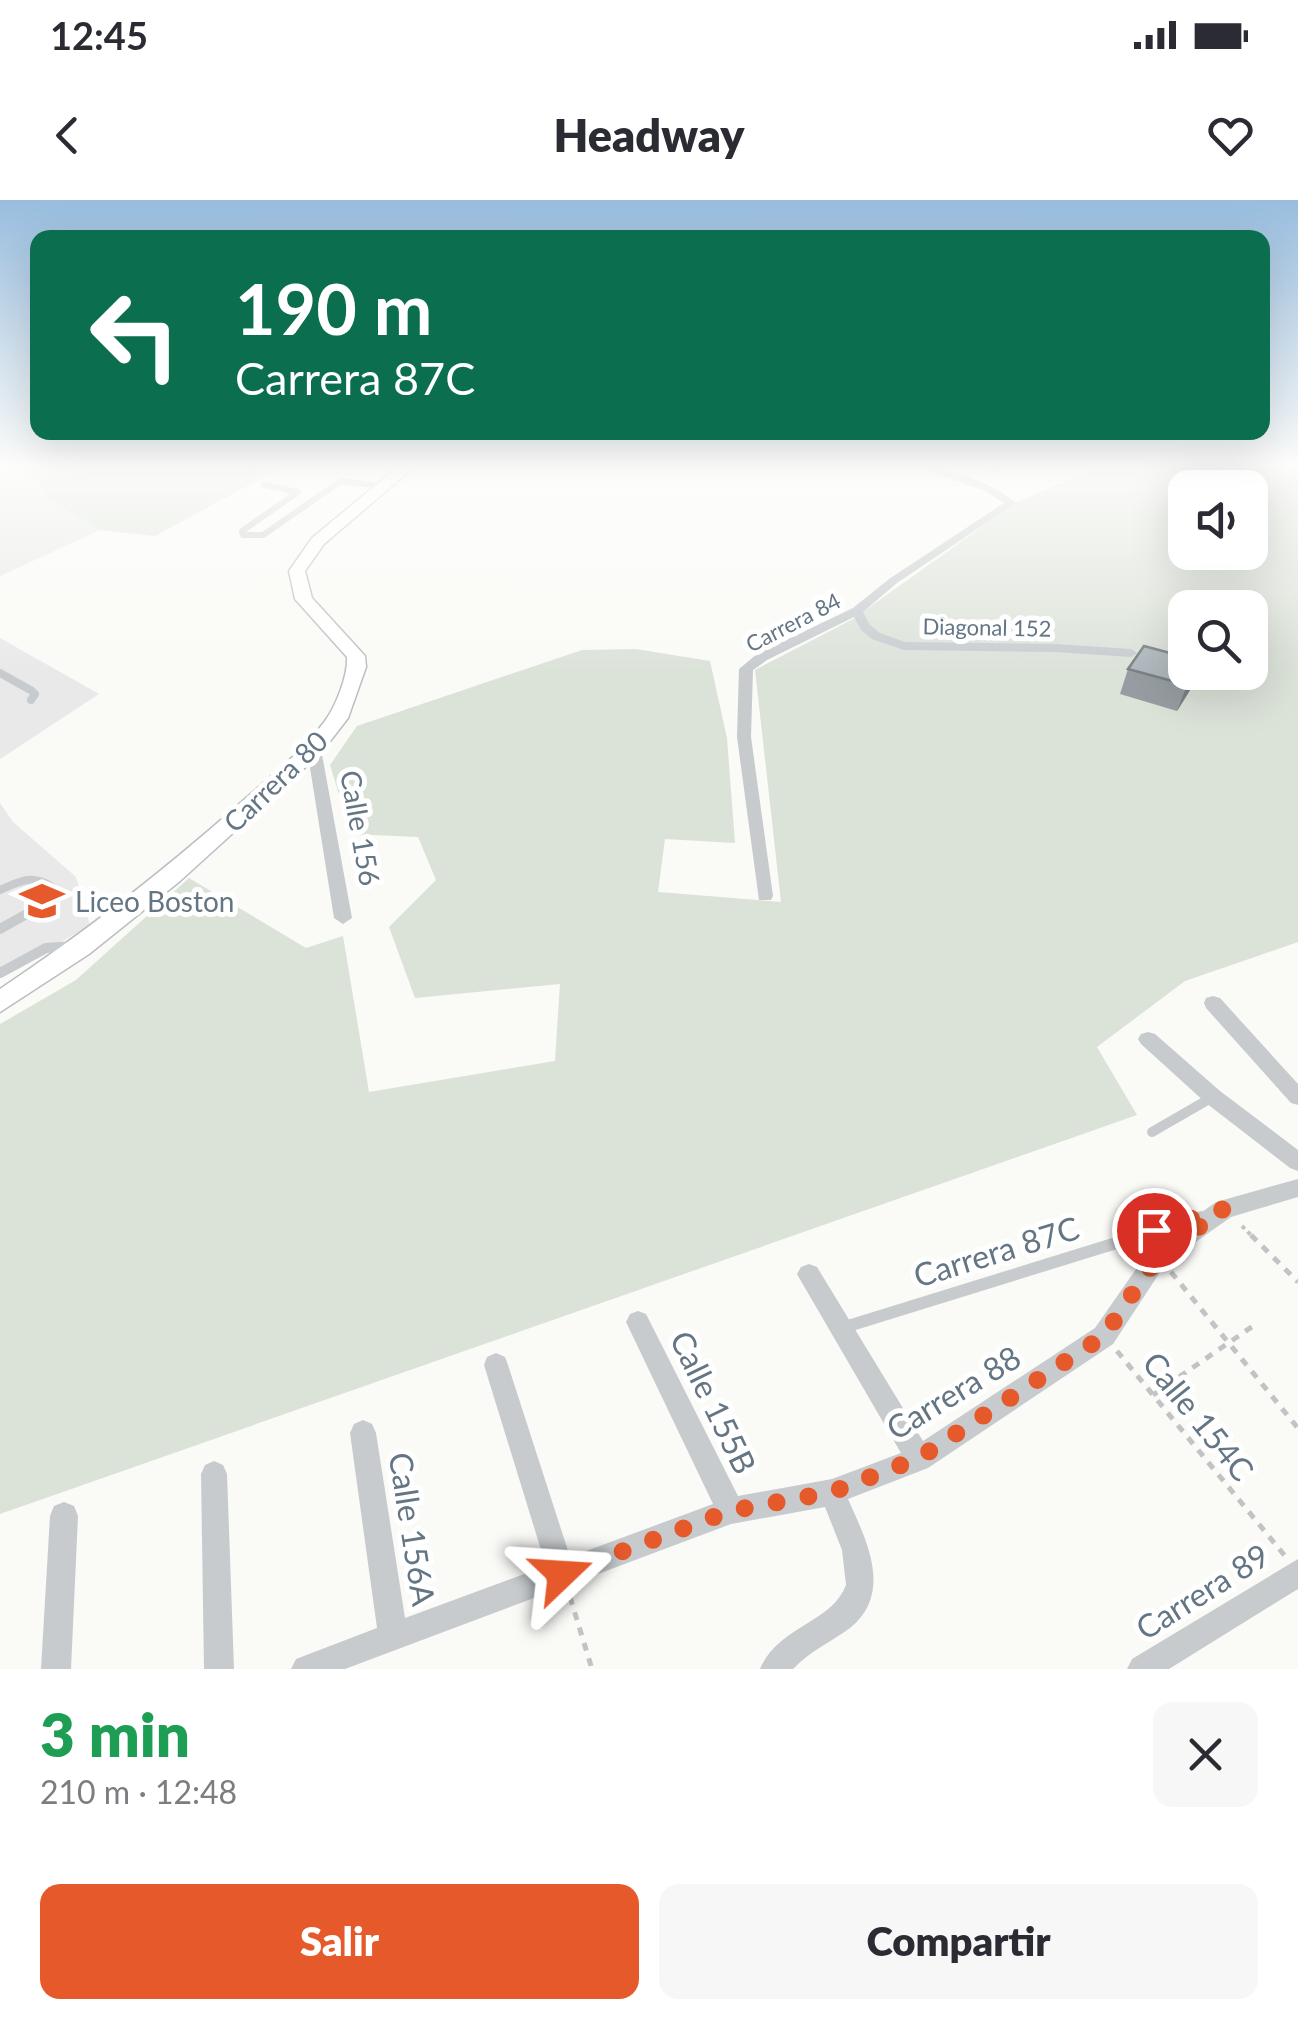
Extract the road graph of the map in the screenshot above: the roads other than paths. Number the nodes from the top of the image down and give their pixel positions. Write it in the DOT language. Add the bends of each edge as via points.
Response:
graph roads {
  1 [pos="324,536"];
  2 [pos="961,536"];
  3 [pos="857,612"];
  4 [pos="1130,654"];
  5 [pos="0,673"];
  6 [pos="31,700"];
  7 [pos="314,749"];
  8 [pos="0,890"];
  9 [pos="765,896"];
  10 [pos="343,918"];
  11 [pos="0,929"];
  12 [pos="80,948"];
  13 [pos="0,973"];
  14 [pos="0,1002"];
  15 [pos="1212,1003"];
  16 [pos="1148,1039"];
  17 [pos="1213,1096"];
  18 [pos="1298,1097"];
  19 [pos="1152,1132"];
  20 [pos="1298,1162"];
  21 [pos="1298,1188"];
  22 [pos="1224,1209"];
  23 [pos="809,1274"];
  24 [pos="638,1322"];
  25 [pos="841,1328"];
  26 [pos="496,1365"];
  27 [pos="363,1433"];
  28 [pos="919,1458"];
  29 [pos="214,1474"];
  30 [pos="832,1492"];
  31 [pos="730,1511"];
  32 [pos="64,1516"];
  33 [pos="1292,1565"];
  34 [pos="562,1574"];
  35 [pos="393,1636"];
  36 [pos="56,1669"];
  37 [pos="219,1669"];
  38 [pos="306,1669"];
  39 [pos="775,1669"];
  40 [pos="1142,1669"];
  1 -- 7 [label="street, Carrera 80" via="298,571 304,598 356,656 356,667 338,718"];
  2 -- 3 [label="street, Carrera 84"];
  3 -- 4 [label="street, Diagonal 152" via="876,636 904,646"];
  3 -- 9 [label="street, Carrera 84" via="746,669 744,737"];
  5 -- 6 [label="lane" via="32,691"];
  7 -- 10 [label="street, Calle 156"];
  7 -- 12 [label="street, Carrera 80"];
  8 -- 11 [label="lane" via="33,877 56,890 48,902"];
  12 -- 13 [label="lane" via="64,942 48,947"];
  12 -- 14 [label="street, Carrera 80"];
  15 -- 18 [label="street"];
  16 -- 17 [label="street"];
  17 -- 19 [label="lane"];
  17 -- 20 [label="street"];
  21 -- 22 [label="street, Carrera 88"];
  22 -- 25 [label="lane, Carrera 87C"];
  22 -- 28 [label="street, Carrera 88" via="1158,1256 1104,1336"];
  23 -- 25 [label="street"];
  24 -- 31 [label="street, Calle 155B"];
  25 -- 28 [label="street"];
  26 -- 34 [label="street"];
  27 -- 35 [label="street, Calle 156A"];
  28 -- 30 [label="street, Carrera 88"];
  29 -- 37 [label="street"];
  30 -- 31 [label="street, Carrera 88"];
  30 -- 39 [label="street" via="859,1565 858,1600 846,1617 787,1649"];
  31 -- 34 [label="street, Carrera 88"];
  32 -- 36 [label="street"];
  33 -- 40 [label="street, Carrera 89"];
  34 -- 35 [label="street, Carrera 88"];
  35 -- 38 [label="street, Carrera 88"];
}
